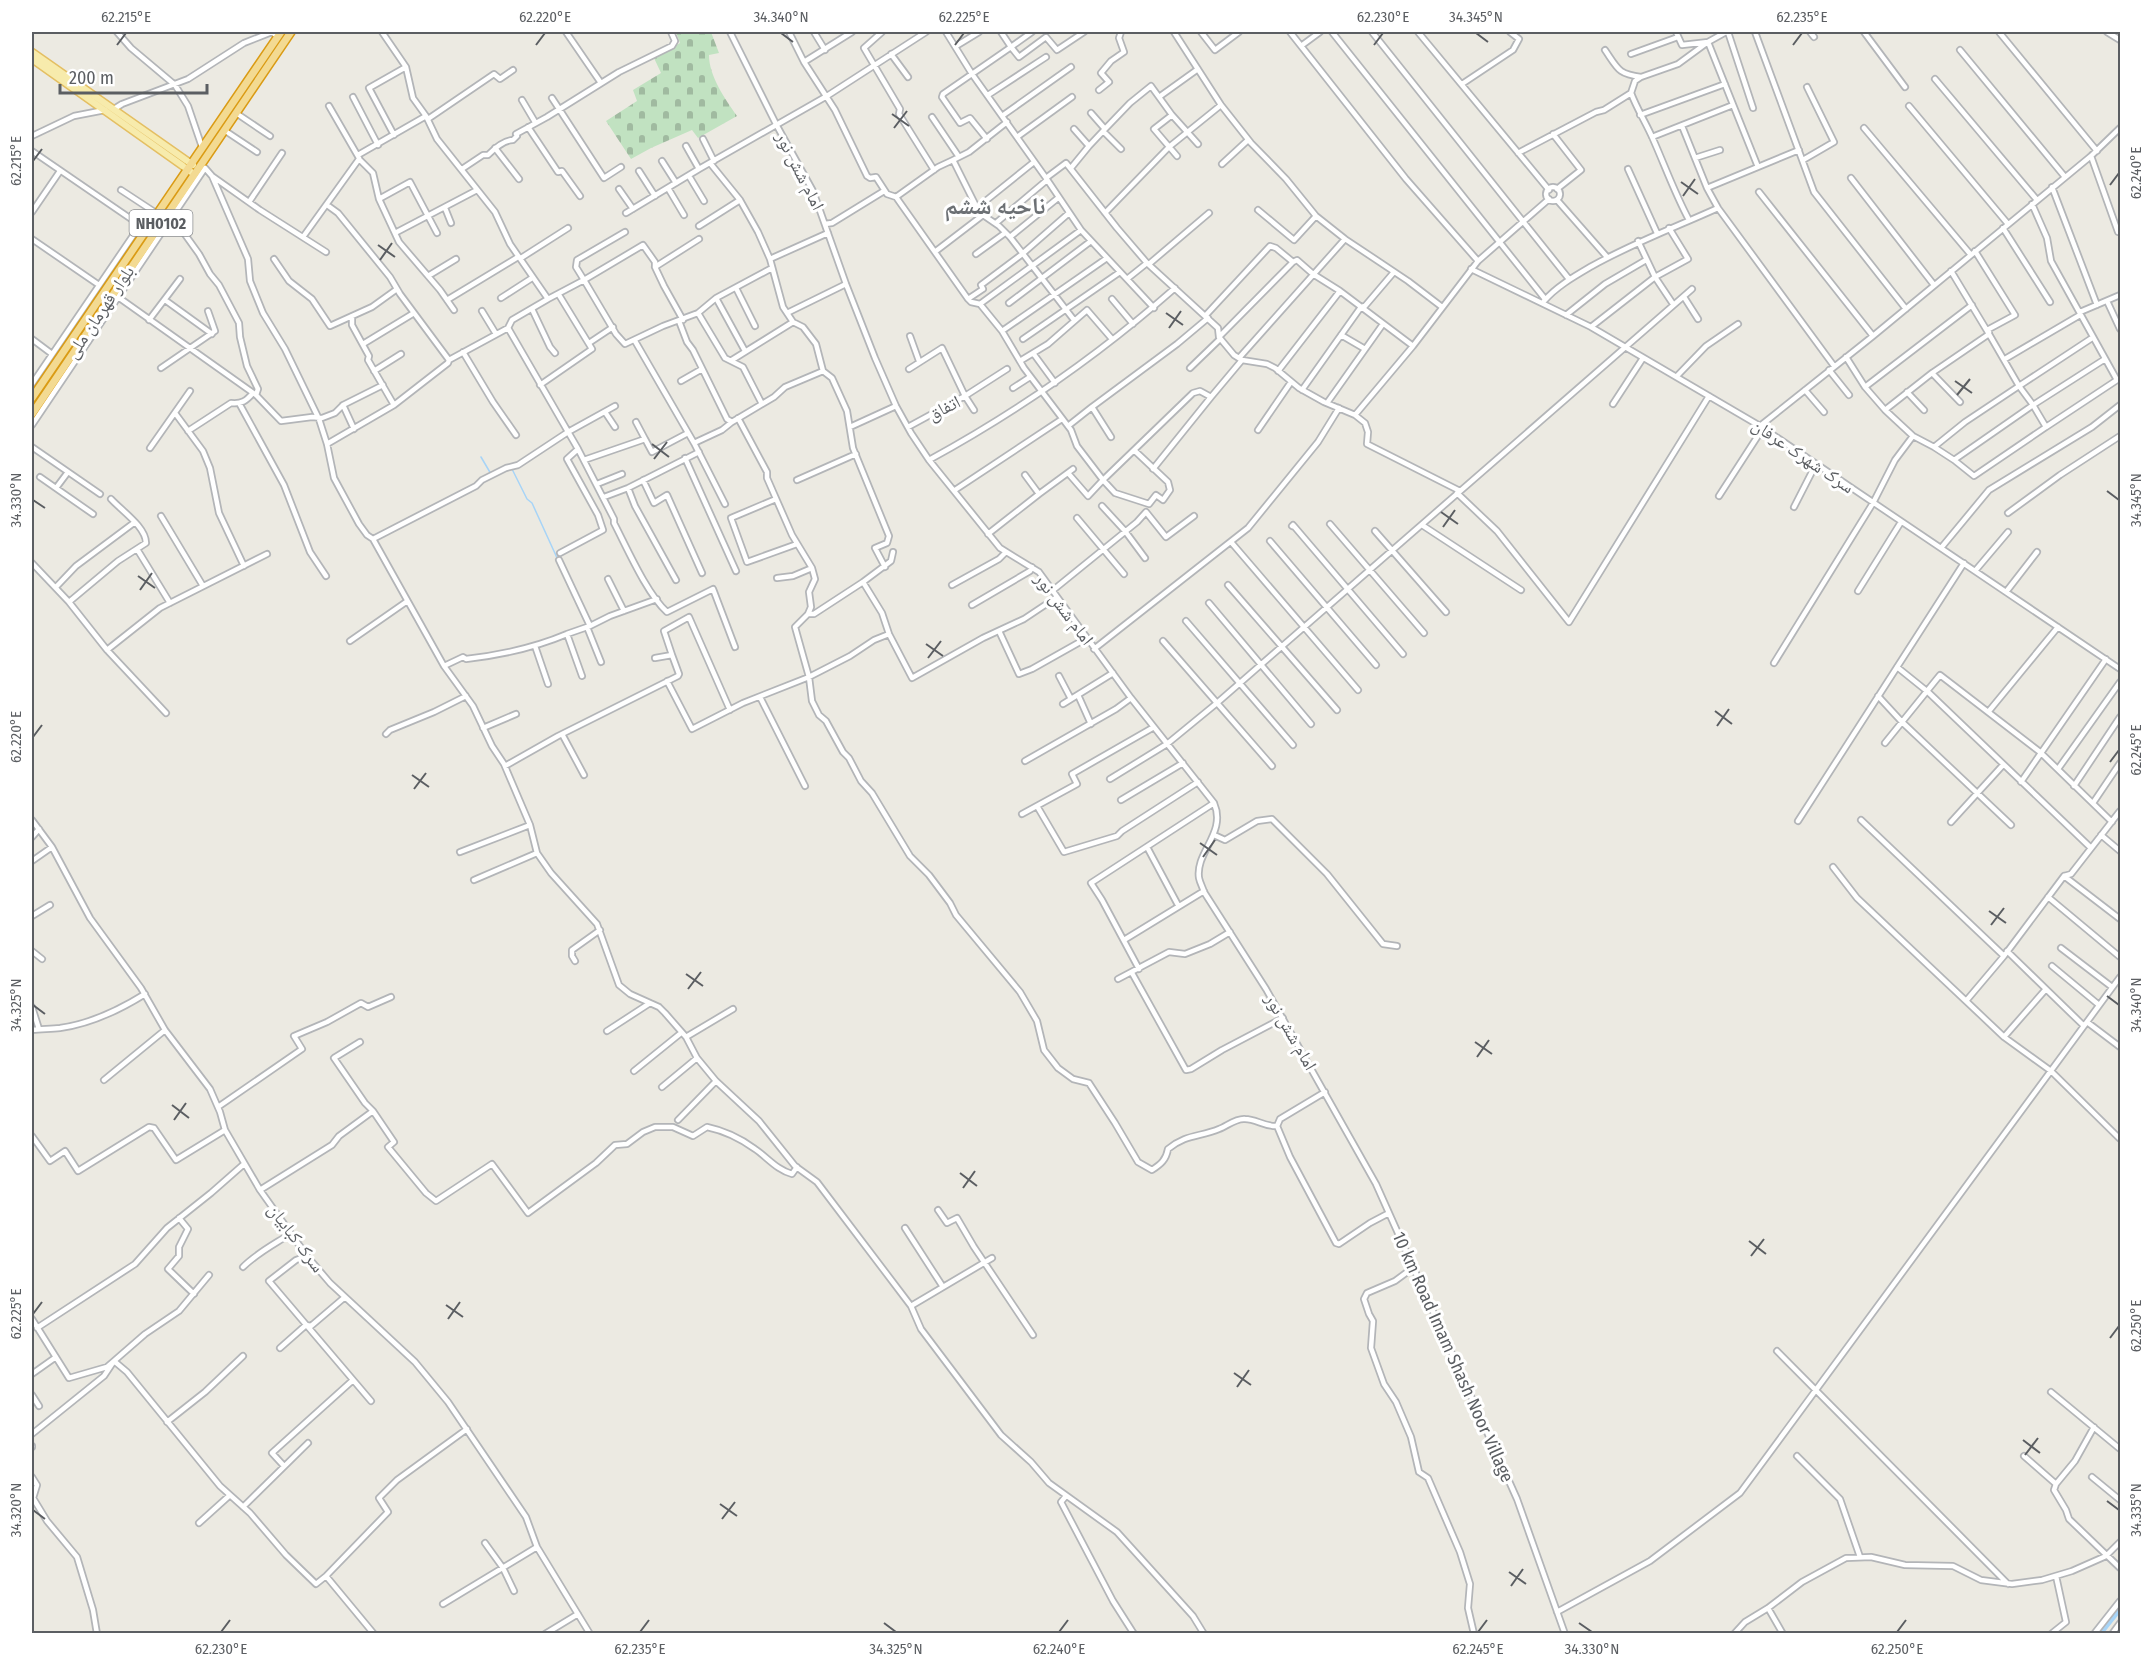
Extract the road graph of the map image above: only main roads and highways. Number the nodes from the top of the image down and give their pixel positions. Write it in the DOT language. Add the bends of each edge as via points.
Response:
graph roads {
  1 [pos="291,32"];
  2 [pos="280,34"];
  3 [pos="32,52"];
  4 [pos="32,59"];
  5 [pos="109,108"];
  6 [pos="196,168"];
  7 [pos="32,398"];
  8 [pos="32,414"];
  1 -- 6 [label="highway, بلوار قهرمان ملی / NH0102"];
  2 -- 6 [label="highway, بلوار قهرمان ملی / NH0102" via="202,147"];
  3 -- 5 [label="main road"];
  4 -- 5 [label="main road"];
  5 -- 6 [label="main road"];
  6 -- 7 [label="highway, بلوار قهرمان ملی / NH0102" via="143,227"];
  6 -- 8 [label="highway, بلوار قهرمان ملی / NH0102" via="170,214"];
}
